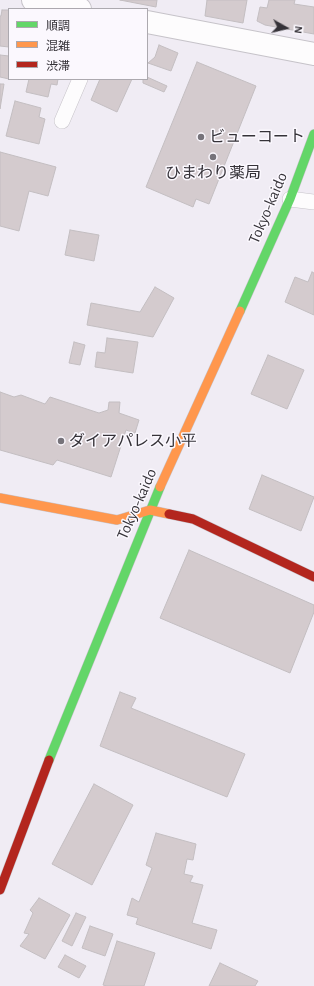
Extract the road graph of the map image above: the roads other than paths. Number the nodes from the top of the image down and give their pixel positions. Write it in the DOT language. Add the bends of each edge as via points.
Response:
graph roads {
  1 [pos="33,0"];
  2 [pos="75,8"];
  3 [pos="148,22"];
  4 [pos="314,54"];
  5 [pos="80,80"];
  6 [pos="62,121"];
  7 [pos="314,134"];
  8 [pos="290,199"];
  9 [pos="314,202"];
  10 [pos="0,498"];
  11 [pos="150,510"];
  12 [pos="314,577"];
  13 [pos="0,890"];
  1 -- 2 [label="street"];
  3 -- 4 [label="street"];
  5 -- 6 [label="lane"];
  7 -- 8 [label="main road, Tokyo-kaido"];
  8 -- 9 [label="lane"];
  8 -- 11 [label="main road, Tokyo-kaido"];
  10 -- 11 [label="main road" via="117,520"];
  11 -- 12 [label="main road" via="193,519"];
  11 -- 13 [label="main road, Tokyo-kaido" via="40,782"];
}
